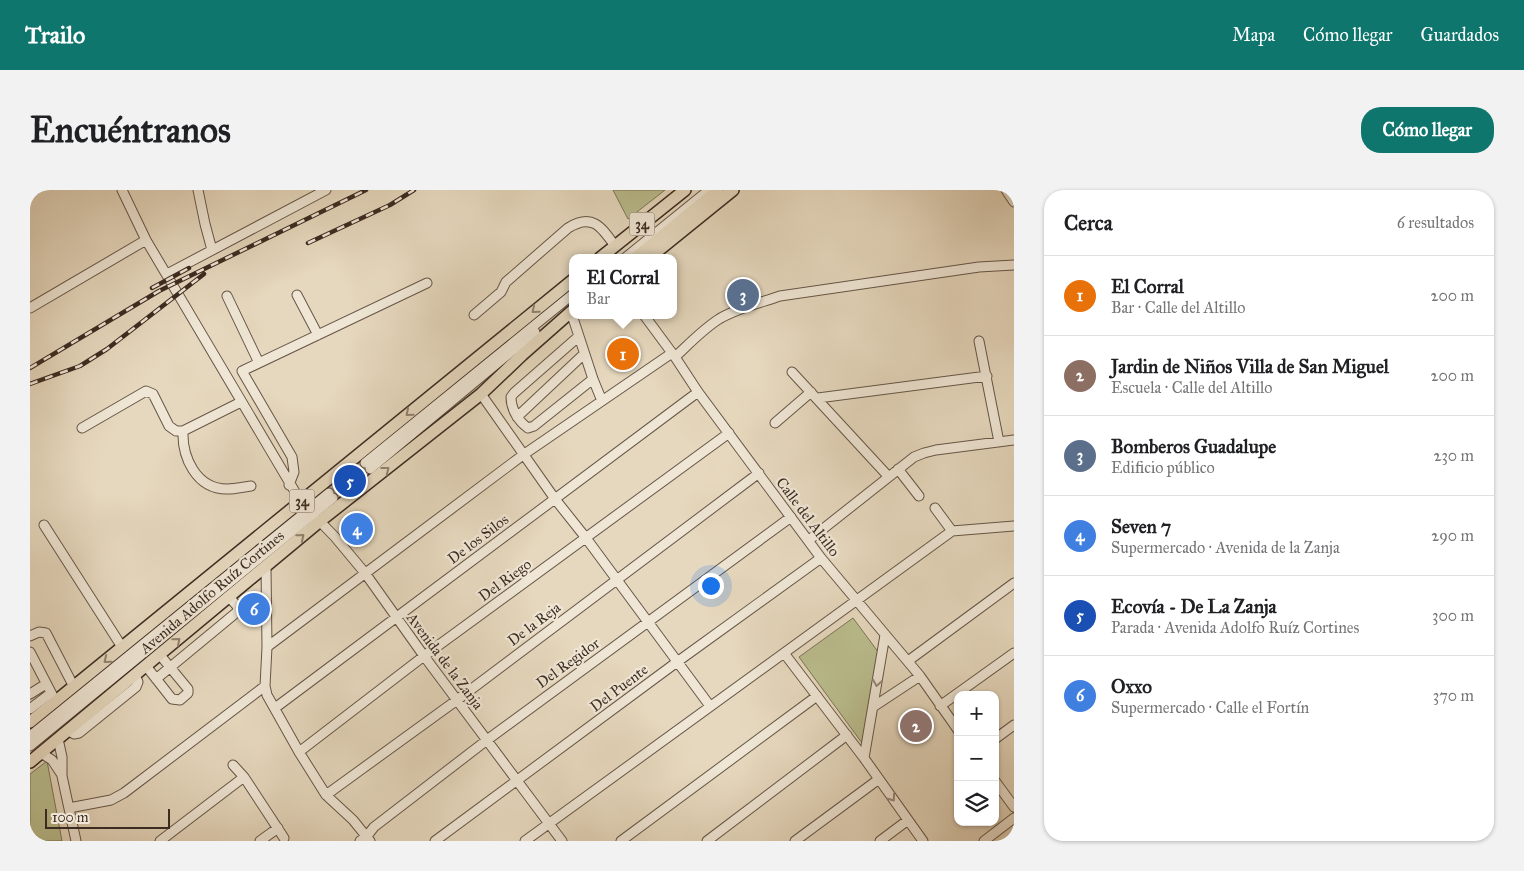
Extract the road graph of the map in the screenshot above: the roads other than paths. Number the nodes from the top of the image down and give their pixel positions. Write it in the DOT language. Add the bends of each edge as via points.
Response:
graph roads {
  1 [pos="122,190"];
  2 [pos="198,190"];
  3 [pos="326,190"];
  4 [pos="685,190"];
  5 [pos="701,190"];
  6 [pos="708,190"];
  7 [pos="718,190"];
  8 [pos="733,190"];
  9 [pos="1006,190"];
  10 [pos="1014,202"];
  11 [pos="146,240"];
  12 [pos="615,246"];
  13 [pos="212,250"];
  14 [pos="605,254"];
  15 [pos="623,254"];
  16 [pos="630,254"];
  17 [pos="641,254"];
  18 [pos="654,254"];
  19 [pos="1014,266"];
  20 [pos="167,274"];
  21 [pos="427,283"];
  22 [pos="569,284"];
  23 [pos="297,295"];
  24 [pos="227,296"];
  25 [pos="569,297"];
  26 [pos="30,308"];
  27 [pos="569,310"];
  28 [pos="569,311"];
  29 [pos="474,315"];
  30 [pos="574,319"];
  31 [pos="647,319"];
  32 [pos="318,335"];
  33 [pos="578,337"];
  34 [pos="980,341"];
  35 [pos="584,354"];
  36 [pos="673,355"];
  37 [pos="258,363"];
  38 [pos="242,371"];
  39 [pos="792,372"];
  40 [pos="987,376"];
  41 [pos="227,378"];
  42 [pos="593,379"];
  43 [pos="698,392"];
  44 [pos="481,394"];
  45 [pos="814,395"];
  46 [pos="602,401"];
  47 [pos="241,402"];
  48 [pos="517,417"];
  49 [pos="775,423"];
  50 [pos="82,428"];
  51 [pos="183,431"];
  52 [pos="729,433"];
  53 [pos="1014,440"];
  54 [pos="1000,442"];
  55 [pos="523,455"];
  56 [pos="898,469"];
  57 [pos="758,473"];
  58 [pos="888,476"];
  59 [pos="289,485"];
  60 [pos="251,486"];
  61 [pos="331,496"];
  62 [pos="919,496"];
  63 [pos="555,499"];
  64 [pos="935,508"];
  65 [pos="310,512"];
  66 [pos="791,518"];
  67 [pos="44,525"];
  68 [pos="1014,526"];
  69 [pos="952,531"];
  70 [pos="586,538"];
  71 [pos="809,540"];
  72 [pos="821,558"];
  73 [pos="266,567"];
  74 [pos="365,573"];
  75 [pos="616,579"];
  76 [pos="1014,583"];
  77 [pos="230,596"];
  78 [pos="856,600"];
  79 [pos="396,618"];
  80 [pos="648,622"];
  81 [pos="885,635"];
  82 [pos="30,636"];
  83 [pos="122,648"];
  84 [pos="267,648"];
  85 [pos="30,652"];
  86 [pos="784,653"];
  87 [pos="1014,653"];
  88 [pos="160,655"];
  89 [pos="424,656"];
  90 [pos="908,661"];
  91 [pos="677,662"];
  92 [pos="146,666"];
  93 [pos="170,668"];
  94 [pos="920,676"];
  95 [pos="156,679"];
  96 [pos="46,684"];
  97 [pos="74,686"];
  98 [pos="265,686"];
  99 [pos="30,694"];
  100 [pos="817,696"];
  101 [pos="53,697"];
  102 [pos="458,700"];
  103 [pos="710,706"];
  104 [pos="940,706"];
  105 [pos="873,707"];
  106 [pos="275,708"];
  107 [pos="30,709"];
  108 [pos="30,722"];
  109 [pos="954,725"];
  110 [pos="1014,725"];
  111 [pos="847,735"];
  112 [pos="30,736"];
  113 [pos="999,736"];
  114 [pos="58,739"];
  115 [pos="487,740"];
  116 [pos="30,746"];
  117 [pos="41,752"];
  118 [pos="299,752"];
  119 [pos="864,758"];
  120 [pos="30,762"];
  121 [pos="233,765"];
  122 [pos="62,776"];
  123 [pos="244,777"];
  124 [pos="879,779"];
  125 [pos="517,781"];
  126 [pos="999,786"];
  127 [pos="326,795"];
  128 [pos="1014,807"];
  129 [pos="69,808"];
  130 [pos="1014,818"];
  131 [pos="908,820"];
  132 [pos="548,823"];
  133 [pos="278,828"];
  134 [pos="284,838"];
  135 [pos="366,839"];
  136 [pos="76,841"];
  137 [pos="160,841"];
  138 [pos="260,841"];
  139 [pos="435,841"];
  140 [pos="525,841"];
  141 [pos="562,841"];
  142 [pos="621,841"];
  143 [pos="707,841"];
  144 [pos="795,841"];
  145 [pos="880,841"];
  146 [pos="923,841"];
  147 [pos="984,841"];
  1 -- 11 [label="street, Avenida de la Zanja"];
  2 -- 13 [label="street"];
  3 -- 13 [label="street"];
  4 -- 12 [label="main road, 34"];
  5 -- 15 [label="street"];
  6 -- 16 [label="street"];
  7 -- 17 [label="main road, 34"];
  8 -- 18 [label="main road, 34"];
  9 -- 10 [label="street"];
  11 -- 20 [label="street, Avenida de la Zanja"];
  11 -- 26 [label="street"];
  12 -- 14 [label="main road, 34"];
  12 -- 29 [label="street" via="594,223 578,222 506,282 501,292"];
  13 -- 20 [label="street"];
  19 -- 36 [label="street" via="780,296 720,318"];
  20 -- 41 [label="street, Avenida de la Zanja"];
  21 -- 32 [label="street"];
  22 -- 65 [label="main road, Avenida Adolfo Ruíz Cortines / 34, one-way"];
  23 -- 32 [label="street"];
  24 -- 37 [label="street"];
  25 -- 27 [label="street" via="367,466"];
  28 -- 44 [label="main road, Avenida Adolfo Ruíz Cortines / 34"];
  30 -- 33 [label="street"];
  31 -- 36 [label="street, Calle del Altillo"];
  32 -- 37 [label="street"];
  33 -- 35 [label="street"];
  33 -- 48 [label="street" via="511,397"];
  34 -- 40 [label="street"];
  35 -- 42 [label="street"];
  35 -- 48 [label="street"];
  36 -- 43 [label="street, Calle del Altillo"];
  36 -- 46 [label="street"];
  37 -- 38 [label="street"];
  38 -- 41 [label="street"];
  38 -- 59 [label="street" via="292,457 294,472"];
  39 -- 45 [label="street"];
  40 -- 45 [label="street"];
  40 -- 54 [label="street"];
  41 -- 47 [label="street, Avenida de la Zanja"];
  42 -- 46 [label="street"];
  42 -- 48 [label="street" via="534,426 528,428"];
  43 -- 52 [label="street, Calle del Altillo"];
  43 -- 63 [label="street, De los Silos"];
  44 -- 55 [label="street"];
  65 -- 44 [label="main road, Avenida Adolfo Ruíz Cortines / 34, one-way"];
  45 -- 49 [label="street"];
  45 -- 58 [label="street"];
  46 -- 55 [label="street"];
  47 -- 51 [label="street"];
  47 -- 59 [label="street, Avenida de la Zanja"];
  50 -- 51 [label="street" via="146,391 153,394 169,426"];
  51 -- 60 [label="street" via="185,454 196,475 212,486 226,489"];
  52 -- 57 [label="street, Calle del Altillo"];
  52 -- 70 [label="street, Del Riego"];
  53 -- 54 [label="street"];
  54 -- 56 [label="street" via="924,452"];
  55 -- 63 [label="street"];
  55 -- 74 [label="street"];
  56 -- 58 [label="street"];
  56 -- 62 [label="street"];
  57 -- 66 [label="street, Calle del Altillo"];
  57 -- 75 [label="street, De la Reja"];
  58 -- 71 [label="street"];
  59 -- 65 [label="street, Avenida de la Zanja"];
  61 -- 65 [label="street"];
  63 -- 70 [label="street"];
  63 -- 79 [label="street, De los Silos"];
  64 -- 69 [label="street"];
  73 -- 65 [label="main road, Avenida Adolfo Ruíz Cortines / 34, one-way"];
  65 -- 74 [label="street, Avenida de la Zanja"];
  65 -- 83 [label="main road, Avenida Adolfo Ruíz Cortines / 34"];
  65 -- 112 [label="street"];
  65 -- 116 [label="street"];
  66 -- 71 [label="street, Calle del Altillo"];
  66 -- 80 [label="street, Del Regidor"];
  67 -- 83 [label="street"];
  68 -- 69 [label="street"];
  69 -- 78 [label="street"];
  70 -- 75 [label="street"];
  70 -- 89 [label="street, Del Riego"];
  71 -- 72 [label="street, Calle del Altillo"];
  72 -- 78 [label="street, Calle del Altillo"];
  72 -- 91 [label="street, Del Puente"];
  73 -- 77 [label="main road, Avenida Adolfo Ruíz Cortines / 34"];
  73 -- 84 [label="street"];
  74 -- 79 [label="street, Avenida de la Zanja"];
  74 -- 84 [label="street"];
  75 -- 80 [label="street"];
  75 -- 102 [label="street, De la Reja"];
  76 -- 90 [label="street"];
  88 -- 77 [label="main road, Avenida Adolfo Ruíz Cortines / 34, one-way"];
  77 -- 93 [label="street" via="238,607 237,612"];
  78 -- 81 [label="street, Calle del Altillo"];
  78 -- 86 [label="street"];
  79 -- 89 [label="street, Avenida de la Zanja"];
  79 -- 106 [label="street, De los Silos"];
  80 -- 91 [label="street"];
  80 -- 115 [label="street, Del Regidor"];
  81 -- 90 [label="street, Calle del Altillo"];
  81 -- 105 [label="street, one-way"];
  82 -- 97 [label="street" via="39,632 46,634"];
  83 -- 97 [label="main road, Avenida Adolfo Ruíz Cortines / 34, one-way"];
  84 -- 98 [label="street"];
  85 -- 96 [label="street"];
  86 -- 100 [label="street"];
  86 -- 103 [label="street"];
  87 -- 104 [label="street"];
  88 -- 92 [label="main road, Avenida Adolfo Ruíz Cortines / 34"];
  88 -- 93 [label="street"];
  89 -- 102 [label="street, Avenida de la Zanja"];
  89 -- 118 [label="street, Del Riego"];
  90 -- 94 [label="street, Calle del Altillo"];
  91 -- 103 [label="street"];
  91 -- 125 [label="street, Del Puente"];
  92 -- 95 [label="street"];
  92 -- 114 [label="main road, Avenida Adolfo Ruíz Cortines / 34"];
  93 -- 95 [label="street"];
  93 -- 95 [label="street" via="188,689 180,700 172,699"];
  94 -- 104 [label="street, Calle del Altillo"];
  94 -- 105 [label="street"];
  96 -- 99 [label="street"];
  96 -- 101 [label="street"];
  97 -- 101 [label="main road, Avenida Adolfo Ruíz Cortines / 34"];
  98 -- 106 [label="street"];
  98 -- 129 [label="street" via="124,793 111,800"];
  100 -- 111 [label="street"];
  100 -- 142 [label="street"];
  101 -- 107 [label="street"];
  101 -- 108 [label="main road, Avenida Adolfo Ruíz Cortines / 34"];
  102 -- 115 [label="street, Avenida de la Zanja"];
  102 -- 127 [label="street, De la Reja"];
  103 -- 132 [label="street"];
  104 -- 109 [label="street, Calle del Altillo"];
  105 -- 119 [label="street"];
  106 -- 118 [label="street"];
  110 -- 113 [label="street"];
  111 -- 119 [label="street"];
  111 -- 143 [label="street"];
  114 -- 117 [label="main road, Avenida Adolfo Ruíz Cortines / 34"];
  114 -- 122 [label="street"];
  115 -- 125 [label="street, Avenida de la Zanja"];
  115 -- 135 [label="street, Del Regidor" via="374,827"];
  117 -- 120 [label="main road, Avenida Adolfo Ruíz Cortines / 34"];
  117 -- 122 [label="street" via="52,760"];
  118 -- 127 [label="street"];
  119 -- 124 [label="street"];
  121 -- 123 [label="street"];
  122 -- 129 [label="street"];
  123 -- 133 [label="street"];
  123 -- 137 [label="street"];
  124 -- 131 [label="street, one-way"];
  124 -- 144 [label="street"];
  125 -- 132 [label="street, Avenida de la Zanja"];
  125 -- 139 [label="street, Del Puente"];
  126 -- 128 [label="street"];
  127 -- 135 [label="street"];
  129 -- 136 [label="street"];
  130 -- 147 [label="street"];
  131 -- 145 [label="street"];
  131 -- 146 [label="street"];
  132 -- 140 [label="street"];
  132 -- 141 [label="street, Avenida de la Zanja"];
  133 -- 134 [label="street"];
  133 -- 138 [label="street"];
}
